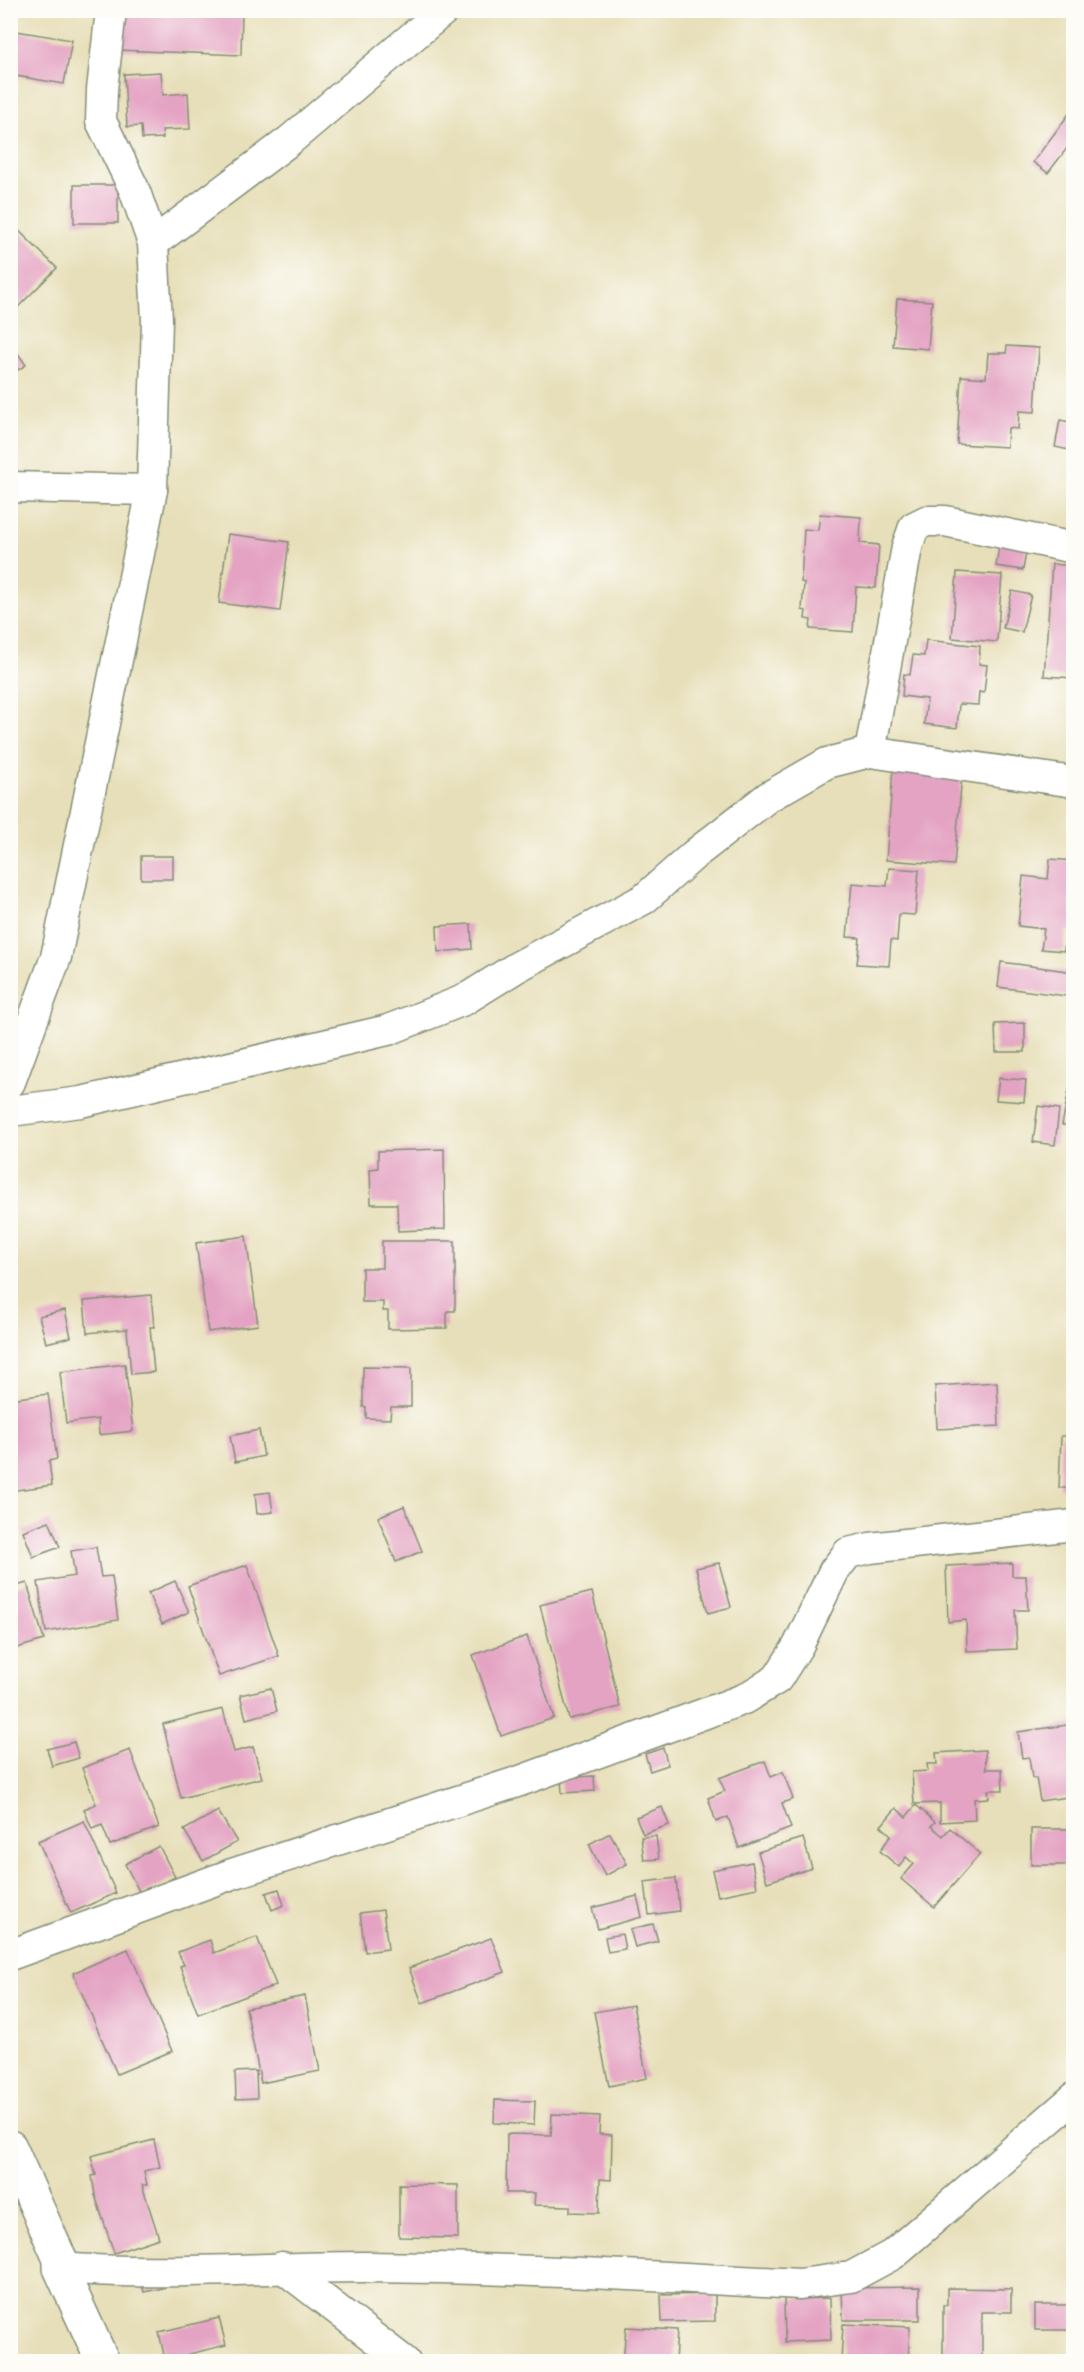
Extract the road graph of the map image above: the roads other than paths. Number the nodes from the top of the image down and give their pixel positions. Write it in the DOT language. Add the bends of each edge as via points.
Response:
graph roads {
  1 [pos="111,10"];
  2 [pos="444,10"];
  3 [pos="153,243"];
  4 [pos="10,487"];
  5 [pos="152,490"];
  6 [pos="1074,548"];
  7 [pos="870,752"];
  8 [pos="1074,782"];
  9 [pos="10,1082"];
  10 [pos="10,1111"];
  11 [pos="1074,1525"];
  12 [pos="10,1955"];
  13 [pos="1074,2098"];
  14 [pos="10,2147"];
  15 [pos="282,2267"];
  16 [pos="60,2268"];
  17 [pos="104,2361"];
  18 [pos="405,2361"];
  1 -- 3 [label="street" via="101,121 134,189"];
  2 -- 3 [label="street" via="289,141"];
  3 -- 5 [label="street" via="157,320"];
  4 -- 5 [label="street"];
  5 -- 9 [label="street" via="56,957"];
  6 -- 7 [label="street" via="945,522 926,521 914,527 907,547"];
  7 -- 8 [label="street"];
  7 -- 10 [label="street" via="827,763 768,797 644,899 464,1000 377,1033 81,1102"];
  11 -- 12 [label="street" via="848,1553 834,1571 798,1646 777,1679 744,1699 520,1781 232,1874"];
  13 -- 15 [label="street" via="892,2255 851,2277 800,2284 487,2268"];
  14 -- 16 [label="street" via="60,2259"];
  15 -- 16 [label="street" via="109,2272"];
  15 -- 18 [label="street"];
  16 -- 17 [label="street"];
}
